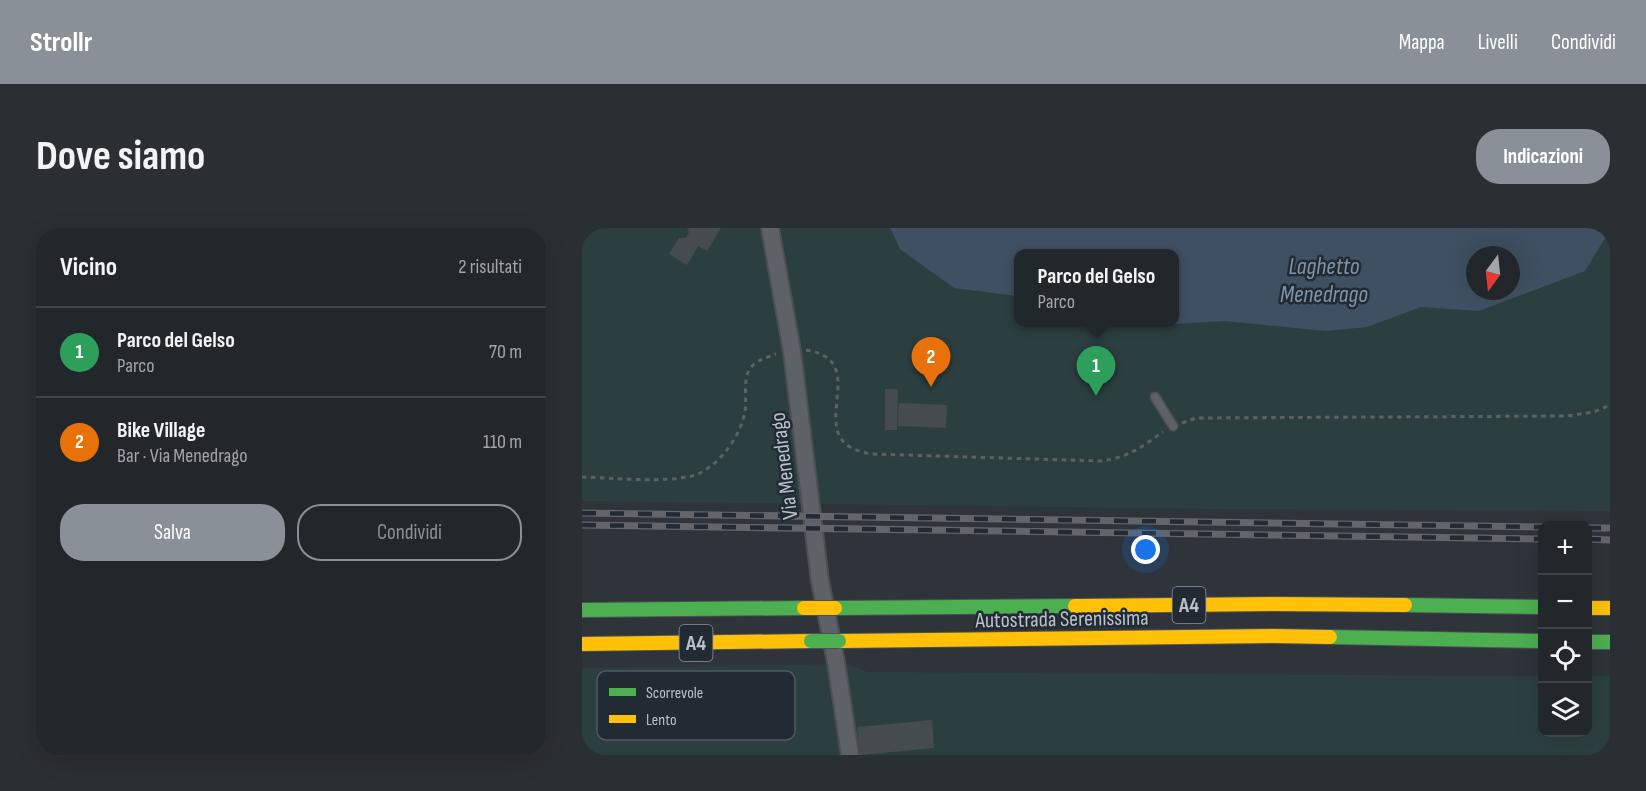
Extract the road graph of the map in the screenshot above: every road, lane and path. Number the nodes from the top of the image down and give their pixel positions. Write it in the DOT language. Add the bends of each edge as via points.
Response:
graph roads {
  1 [pos="770,228"];
  2 [pos="792,351"];
  3 [pos="1155,397"];
  4 [pos="1173,426"];
  5 [pos="582,477"];
  6 [pos="1538,608"];
  7 [pos="1592,608"];
  8 [pos="1610,608"];
  9 [pos="582,610"];
  10 [pos="1538,641"];
  11 [pos="1592,642"];
  12 [pos="1610,642"];
  13 [pos="582,644"];
  14 [pos="850,755"];
  1 -- 2 [label="street, Via Menedrago"];
  2 -- 5 [label="path" via="755,363 748,371 740,427 721,457 703,471 669,478"];
  2 -- 14 [label="street, Via Menedrago" via="820,581"];
  3 -- 4 [label="lane"];
  6 -- 9 [label="highway, Autostrada Serenissima / A4, bridge" via="1261,604"];
  7 -- 8 [label="highway"];
  10 -- 13 [label="highway, Autostrada Serenissima / A4, bridge" via="1262,636"];
  11 -- 12 [label="highway"];
}
